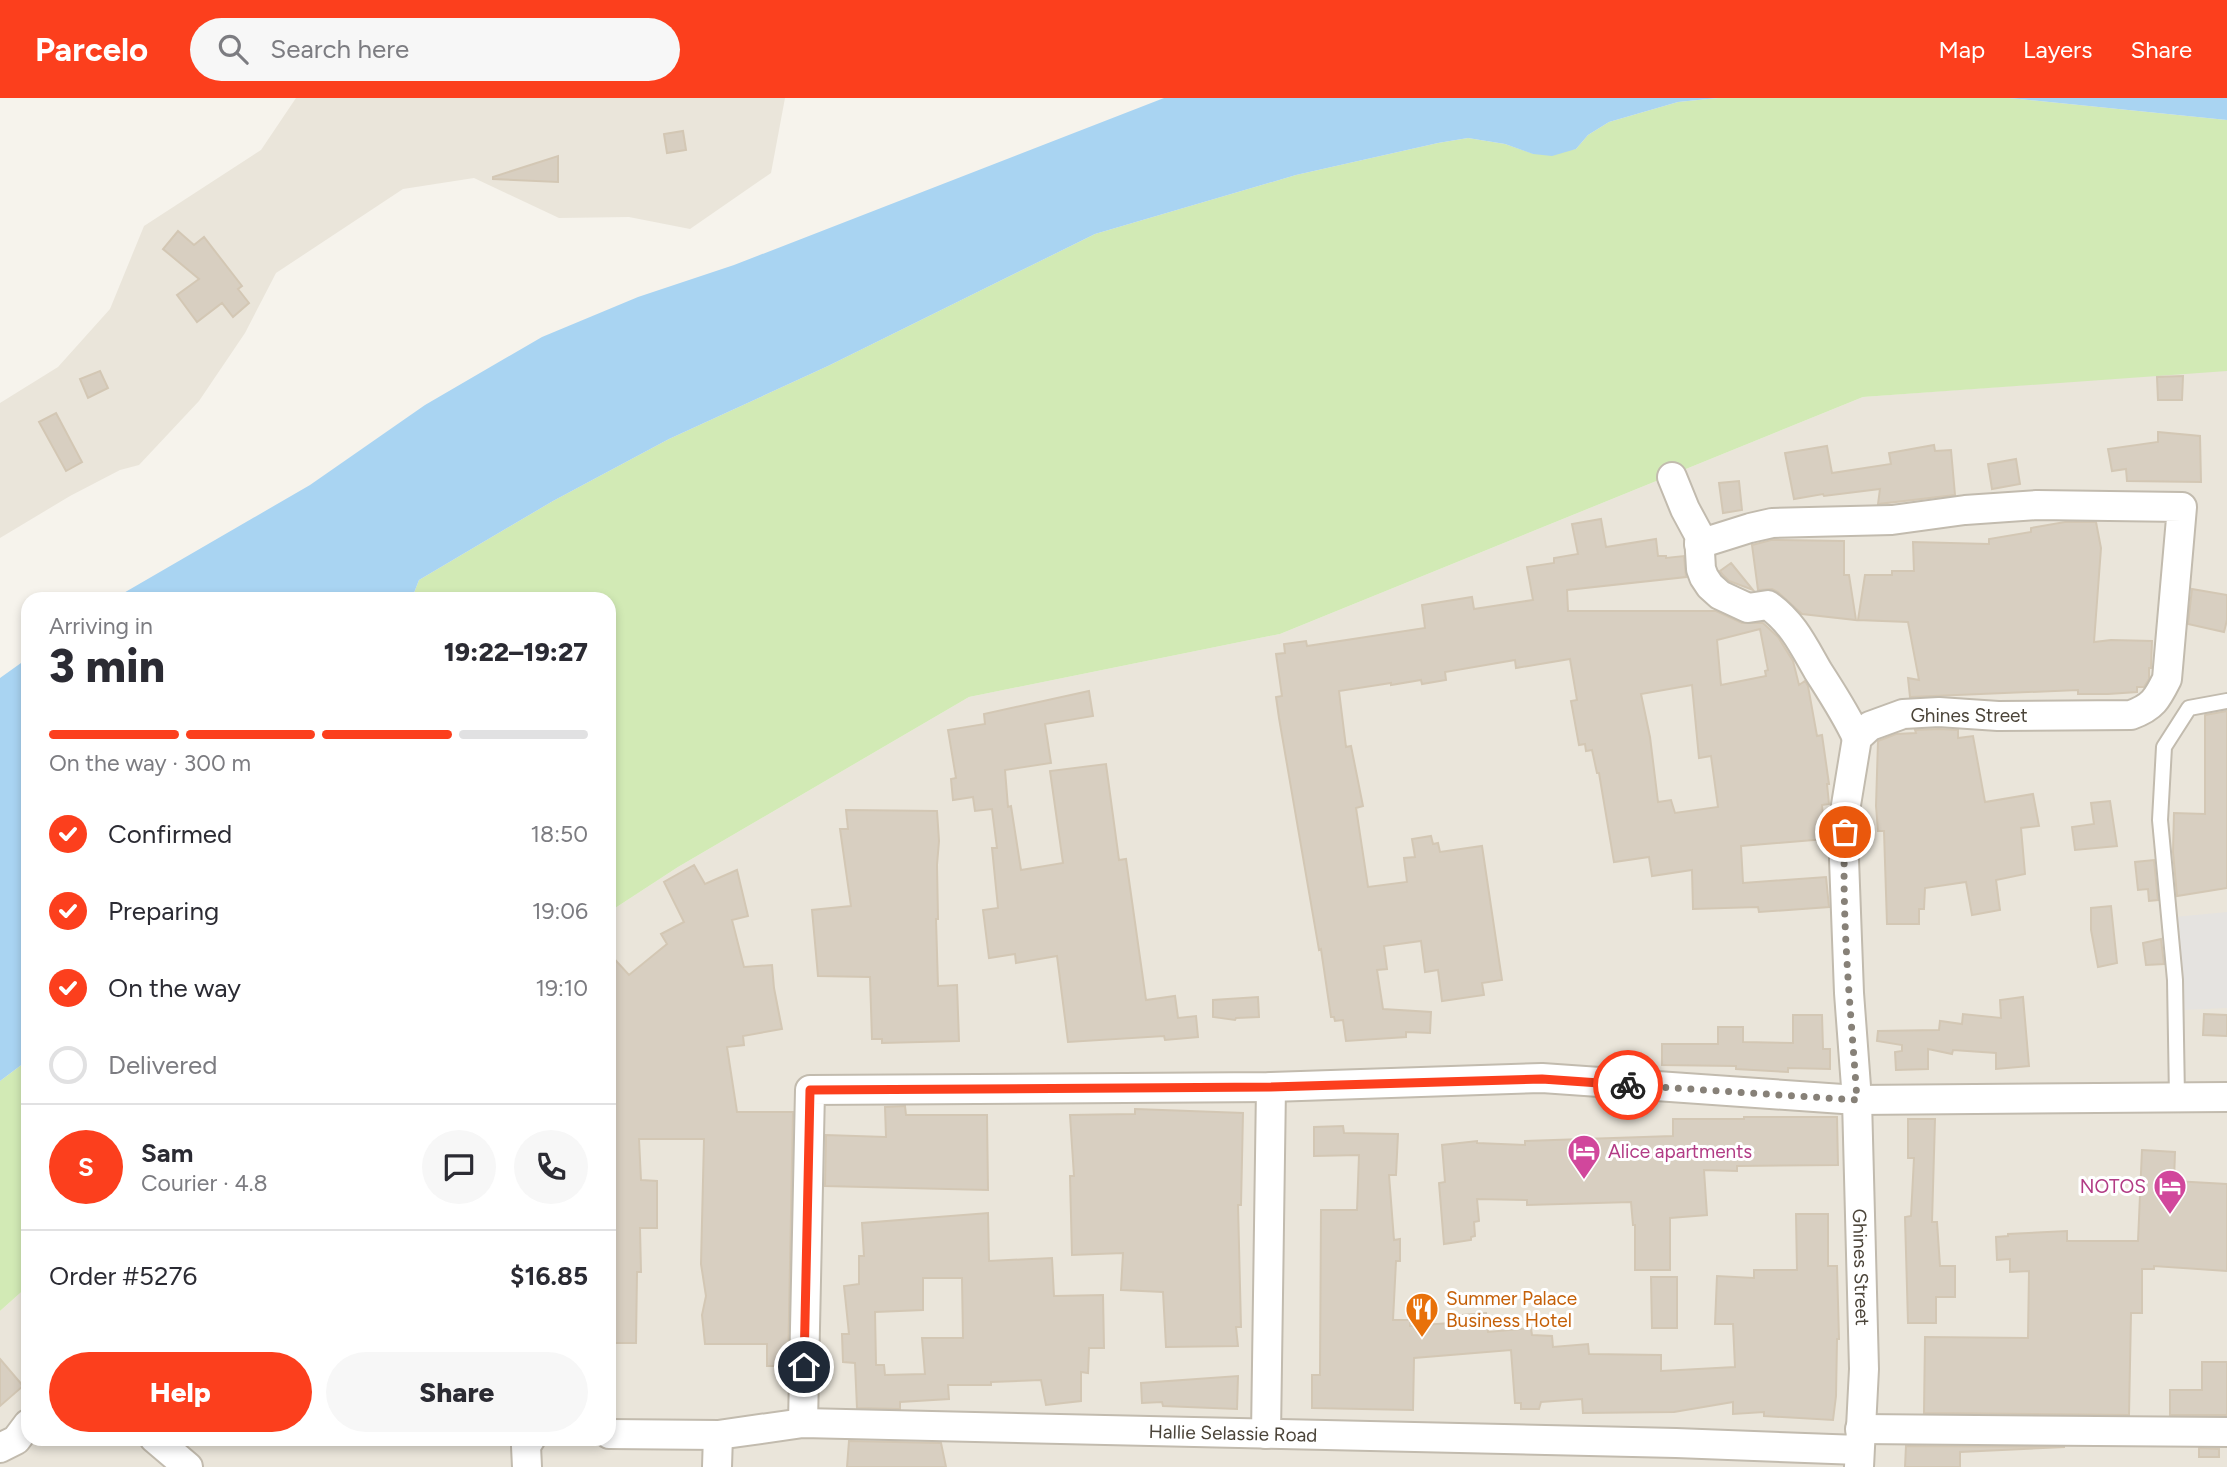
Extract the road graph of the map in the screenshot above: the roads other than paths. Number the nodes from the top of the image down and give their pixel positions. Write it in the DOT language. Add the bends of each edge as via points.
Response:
graph roads {
  1 [pos="1672,477"];
  2 [pos="1699,544"];
  3 [pos="2227,701"];
  4 [pos="1857,738"];
  5 [pos="1271,1087"];
  6 [pos="2177,1097"];
  7 [pos="2227,1097"];
  8 [pos="1857,1100"];
  9 [pos="803,1423"];
  10 [pos="2227,1432"];
  11 [pos="616,1434"];
  12 [pos="1266,1434"];
  13 [pos="718,1435"];
  14 [pos="163,1446"];
  15 [pos="526,1446"];
  16 [pos="1859,1449"];
  17 [pos="188,1467"];
  18 [pos="527,1467"];
  19 [pos="717,1467"];
  1 -- 2 [label="street"];
  2 -- 4 [label="street" via="1704,578 1720,595 1748,608 1768,605 1795,630"];
  2 -- 4 [label="street, Ghines Street" via="1772,523 1892,520 2036,505 2182,507 2167,679 2147,709 2131,715 1903,714 1870,726"];
  3 -- 6 [label="lane" via="2189,708 2164,747 2160,820 2175,980"];
  4 -- 8 [label="street, Ghines Street" via="1846,805 1844,859"];
  5 -- 8 [label="street" via="1542,1079"];
  5 -- 9 [label="street" via="810,1090"];
  5 -- 12 [label="street"];
  6 -- 7 [label="street"];
  6 -- 8 [label="street"];
  8 -- 16 [label="street, Ghines Street" via="1864,1369"];
  9 -- 12 [label="street, Hallie Selassie Road"];
  9 -- 13 [label="street, Hallie Selassie Road"];
  10 -- 16 [label="street, Hallie Selassie Road"];
  11 -- 13 [label="street, Hallie Selassie Road"];
  12 -- 16 [label="street, Hallie Selassie Road"];
  13 -- 19 [label="street"];
  14 -- 17 [label="street"];
  15 -- 18 [label="street"];
}
